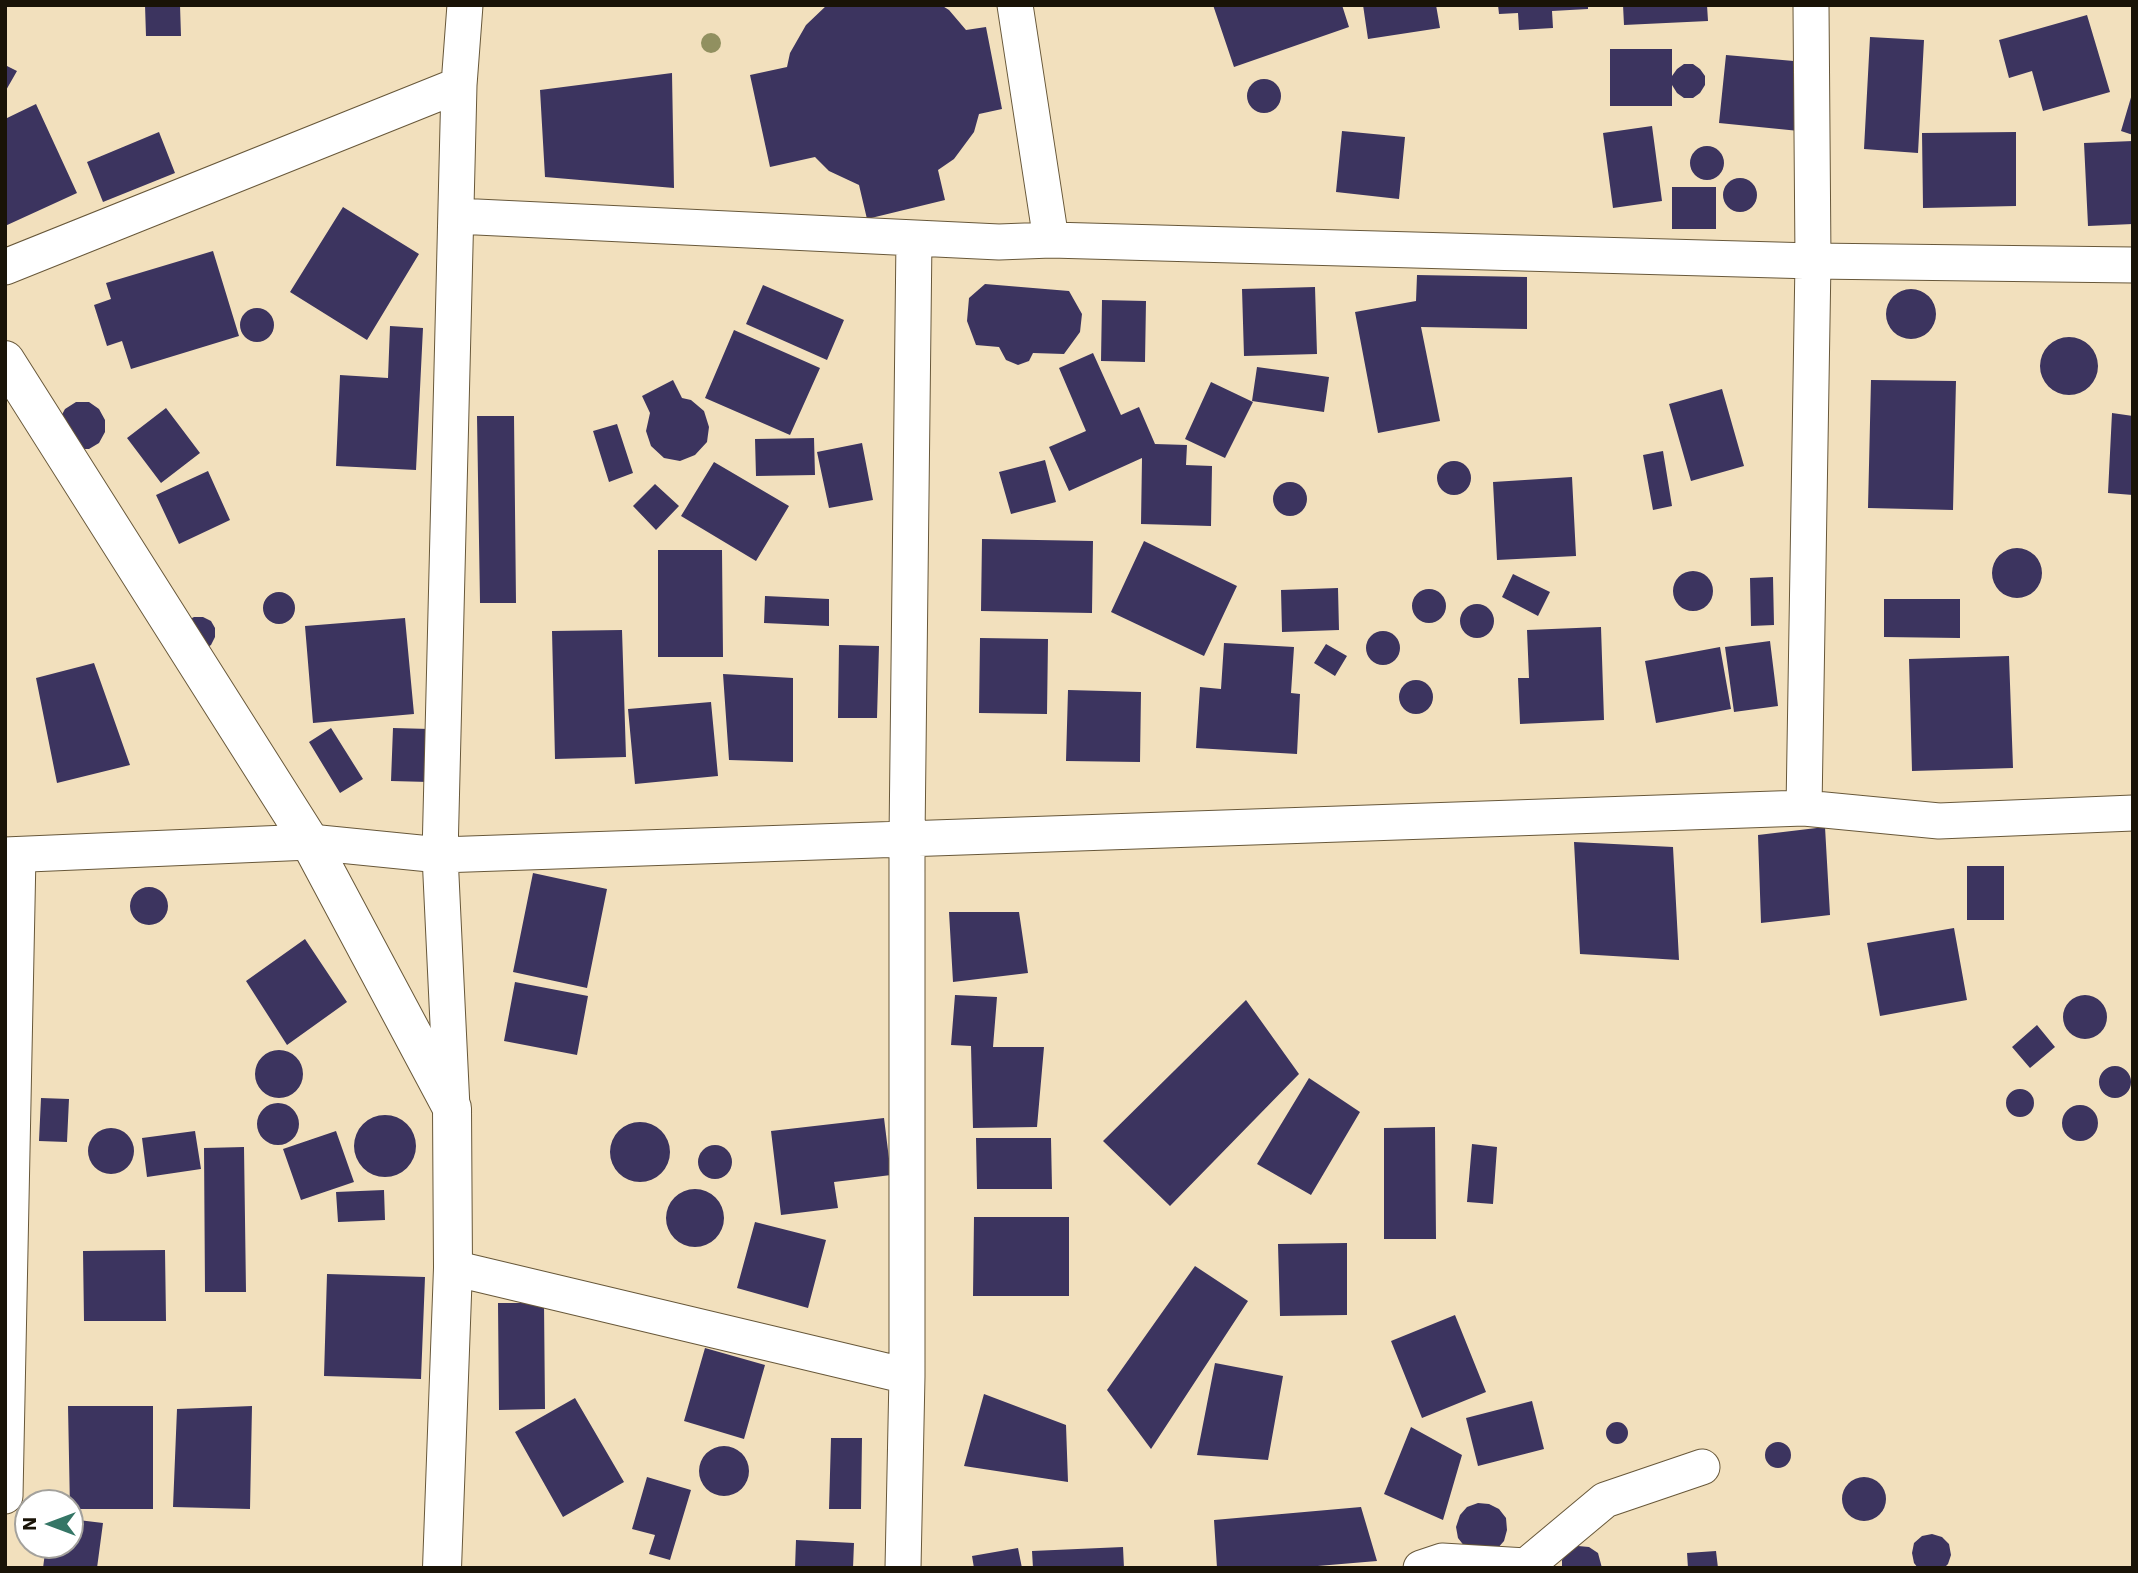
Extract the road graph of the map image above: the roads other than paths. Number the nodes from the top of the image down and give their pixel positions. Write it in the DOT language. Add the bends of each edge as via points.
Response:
graph roads {
  1 [pos="465,5"];
  2 [pos="1015,5"];
  3 [pos="1811,5"];
  4 [pos="459,85"];
  5 [pos="456,216"];
  6 [pos="914,238"];
  7 [pos="1051,240"];
  8 [pos="1813,261"];
  9 [pos="2133,265"];
  10 [pos="5,267"];
  11 [pos="5,360"];
  12 [pos="1804,808"];
  13 [pos="2133,813"];
  14 [pos="907,838"];
  15 [pos="310,842"];
  16 [pos="12,855"];
  17 [pos="440,855"];
  18 [pos="452,1108"];
  19 [pos="453,1268"];
  20 [pos="907,1376"];
  21 [pos="1702,1467"];
  22 [pos="5,1496"];
  23 [pos="442,1568"];
  24 [pos="903,1568"];
  25 [pos="1421,1568"];
  1 -- 4 [label="street"];
  2 -- 7 [label="street"];
  3 -- 8 [label="street"];
  4 -- 5 [label="street"];
  4 -- 10 [label="street"];
  5 -- 6 [label="street"];
  5 -- 17 [label="street"];
  6 -- 7 [label="street"];
  6 -- 14 [label="street"];
  7 -- 8 [label="street"];
  8 -- 9 [label="street"];
  8 -- 12 [label="street"];
  11 -- 15 [label="main road"];
  12 -- 13 [label="street" via="1939,821"];
  12 -- 14 [label="street"];
  14 -- 17 [label="street"];
  14 -- 20 [label="street"];
  15 -- 16 [label="street"];
  15 -- 17 [label="street"];
  15 -- 18 [label="main road"];
  16 -- 22 [label="street"];
  17 -- 18 [label="street"];
  18 -- 19 [label="main road"];
  19 -- 20 [label="street"];
  19 -- 23 [label="main road"];
  20 -- 24 [label="street"];
  21 -- 25 [label="street" via="1605,1500 1526,1566 1442,1561"];
}
